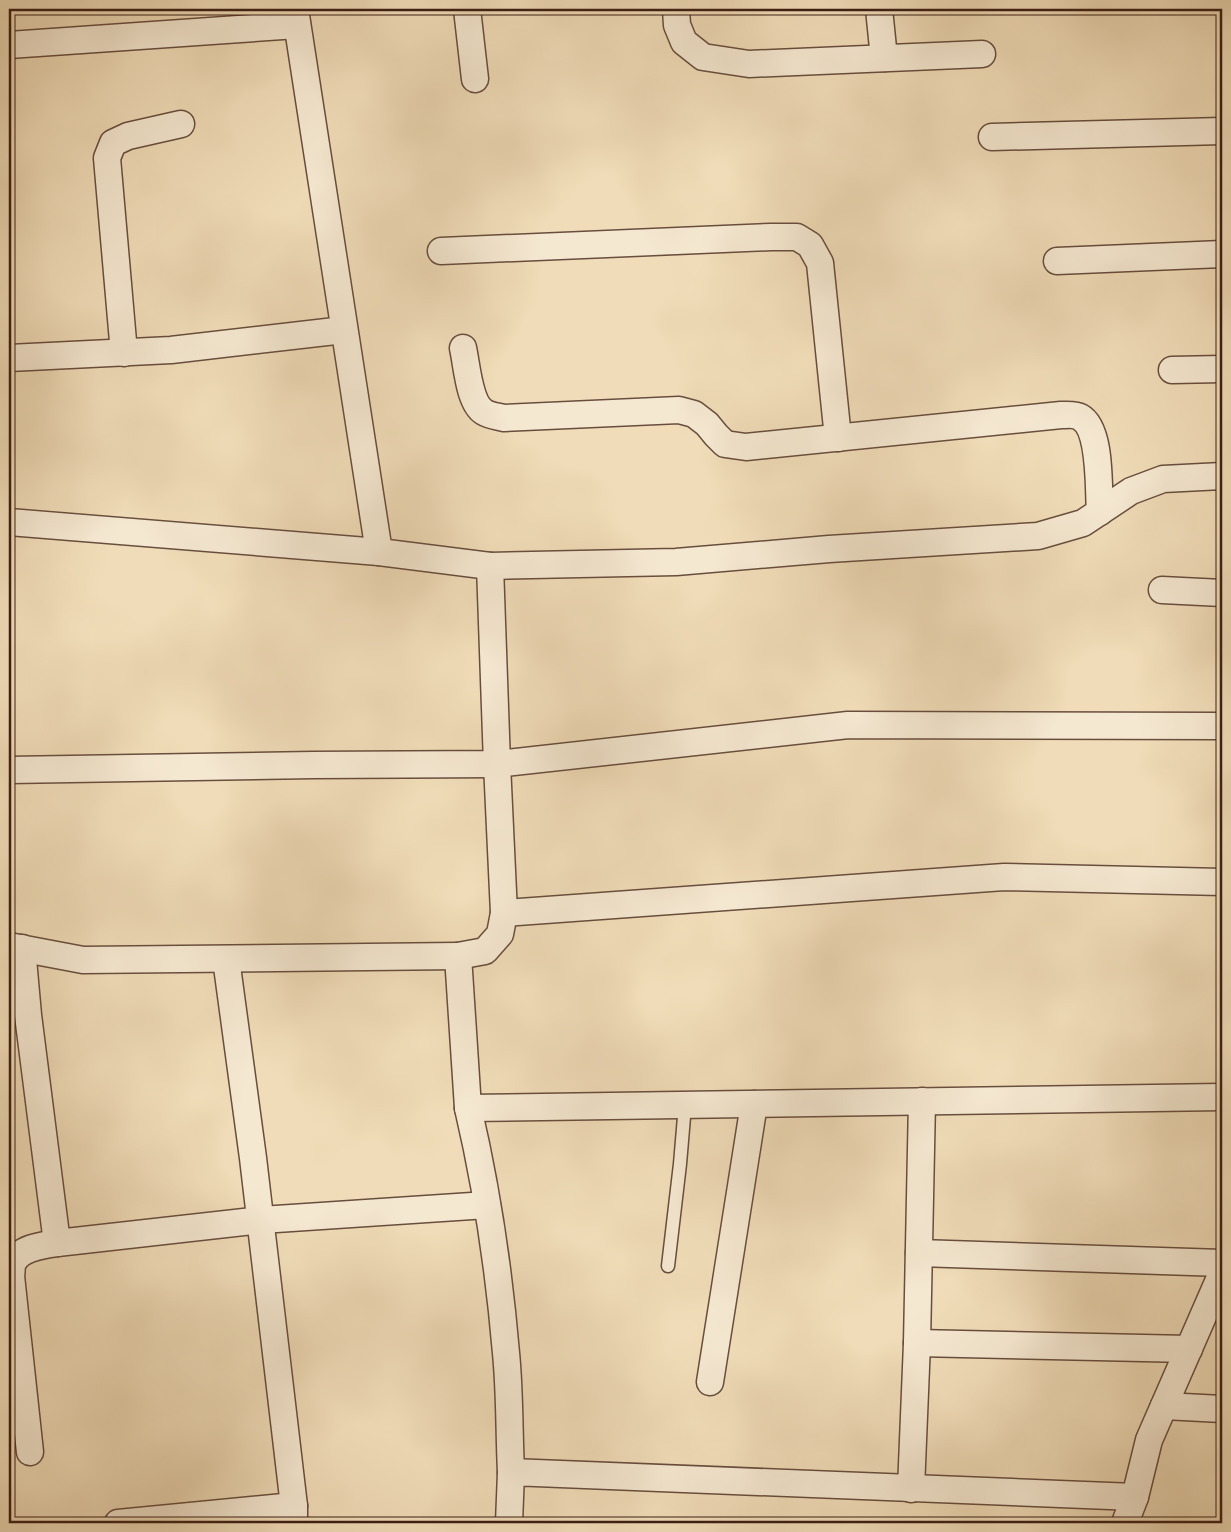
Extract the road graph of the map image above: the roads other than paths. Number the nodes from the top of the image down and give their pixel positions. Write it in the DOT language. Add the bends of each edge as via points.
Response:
graph roads {
  1 [pos="468,9"];
  2 [pos="676,9"];
  3 [pos="879,9"];
  4 [pos="296,17"];
  5 [pos="9,45"];
  6 [pos="982,54"];
  7 [pos="884,58"];
  8 [pos="476,79"];
  9 [pos="181,124"];
  10 [pos="1222,132"];
  11 [pos="992,138"];
  12 [pos="441,251"];
  13 [pos="1222,254"];
  14 [pos="1057,261"];
  15 [pos="344,330"];
  16 [pos="463,348"];
  17 [pos="124,353"];
  18 [pos="9,358"];
  19 [pos="1222,369"];
  20 [pos="1172,370"];
  21 [pos="838,438"];
  22 [pos="1222,476"];
  23 [pos="1100,512"];
  24 [pos="9,522"];
  25 [pos="379,552"];
  26 [pos="490,566"];
  27 [pos="1162,590"];
  28 [pos="1222,593"];
  29 [pos="1222,726"];
  30 [pos="497,764"];
  31 [pos="9,770"];
  32 [pos="1222,882"];
  33 [pos="504,913"];
  34 [pos="15,947"];
  35 [pos="458,956"];
  36 [pos="226,959"];
  37 [pos="1222,1097"];
  38 [pos="922,1101"];
  39 [pos="754,1104"];
  40 [pos="684,1105"];
  41 [pos="468,1108"];
  42 [pos="487,1206"];
  43 [pos="261,1220"];
  44 [pos="57,1243"];
  45 [pos="919,1253"];
  46 [pos="1222,1263"];
  47 [pos="668,1266"];
  48 [pos="1222,1273"];
  49 [pos="917,1343"];
  50 [pos="1189,1349"];
  51 [pos="710,1382"];
  52 [pos="1164,1406"];
  53 [pos="1222,1409"];
  54 [pos="30,1452"];
  55 [pos="511,1472"];
  56 [pos="911,1488"];
  57 [pos="1135,1496"];
  58 [pos="294,1514"];
  59 [pos="118,1523"];
  60 [pos="509,1523"];
  61 [pos="1125,1523"];
  1 -- 8 [label="street"];
  2 -- 7 [label="street" via="677,25 684,42 703,57 749,64"];
  3 -- 7 [label="street"];
  4 -- 5 [label="street"];
  4 -- 15 [label="street"];
  6 -- 7 [label="street"];
  9 -- 17 [label="street" via="128,136 113,143 108,158"];
  10 -- 11 [label="street"];
  12 -- 21 [label="street" via="797,238 810,245 820,264"];
  13 -- 14 [label="street"];
  15 -- 17 [label="street"];
  15 -- 25 [label="street"];
  16 -- 21 [label="street" via="473,398 486,414 504,418 679,410 694,414 725,444 746,448"];
  17 -- 18 [label="street"];
  19 -- 20 [label="street"];
  21 -- 23 [label="street" via="1061,415 1079,416 1090,425 1096,444"];
  22 -- 23 [label="street" via="1163,479 1131,491"];
  23 -- 26 [label="street" via="1083,523 1038,536 676,562"];
  24 -- 25 [label="street"];
  25 -- 26 [label="street"];
  26 -- 30 [label="street"];
  27 -- 28 [label="street"];
  29 -- 30 [label="street" via="848,725"];
  30 -- 31 [label="street"];
  30 -- 33 [label="street"];
  32 -- 33 [label="street" via="1004,878"];
  33 -- 35 [label="street" via="500,934 485,951"];
  34 -- 36 [label="street" via="83,960"];
  34 -- 44 [label="street" via="28,1015"];
  35 -- 36 [label="street"];
  35 -- 41 [label="street"];
  36 -- 43 [label="street"];
  37 -- 38 [label="street"];
  38 -- 39 [label="street"];
  38 -- 45 [label="street"];
  39 -- 40 [label="street"];
  39 -- 51 [label="street"];
  40 -- 41 [label="street"];
  40 -- 47 [label="lane"];
  41 -- 42 [label="street"];
  42 -- 43 [label="street"];
  42 -- 55 [label="street" via="506,1355"];
  43 -- 44 [label="street"];
  43 -- 58 [label="street"];
  44 -- 54 [label="street" via="21,1252 13,1262 11,1276"];
  45 -- 46 [label="street"];
  45 -- 49 [label="street"];
  48 -- 50 [label="street"];
  49 -- 50 [label="street"];
  49 -- 56 [label="street"];
  50 -- 52 [label="street"];
  52 -- 53 [label="street"];
  52 -- 57 [label="street" via="1149,1440"];
  55 -- 56 [label="street"];
  55 -- 60 [label="street"];
  56 -- 57 [label="street"];
  57 -- 61 [label="street"];
  58 -- 59 [label="street"];
}
